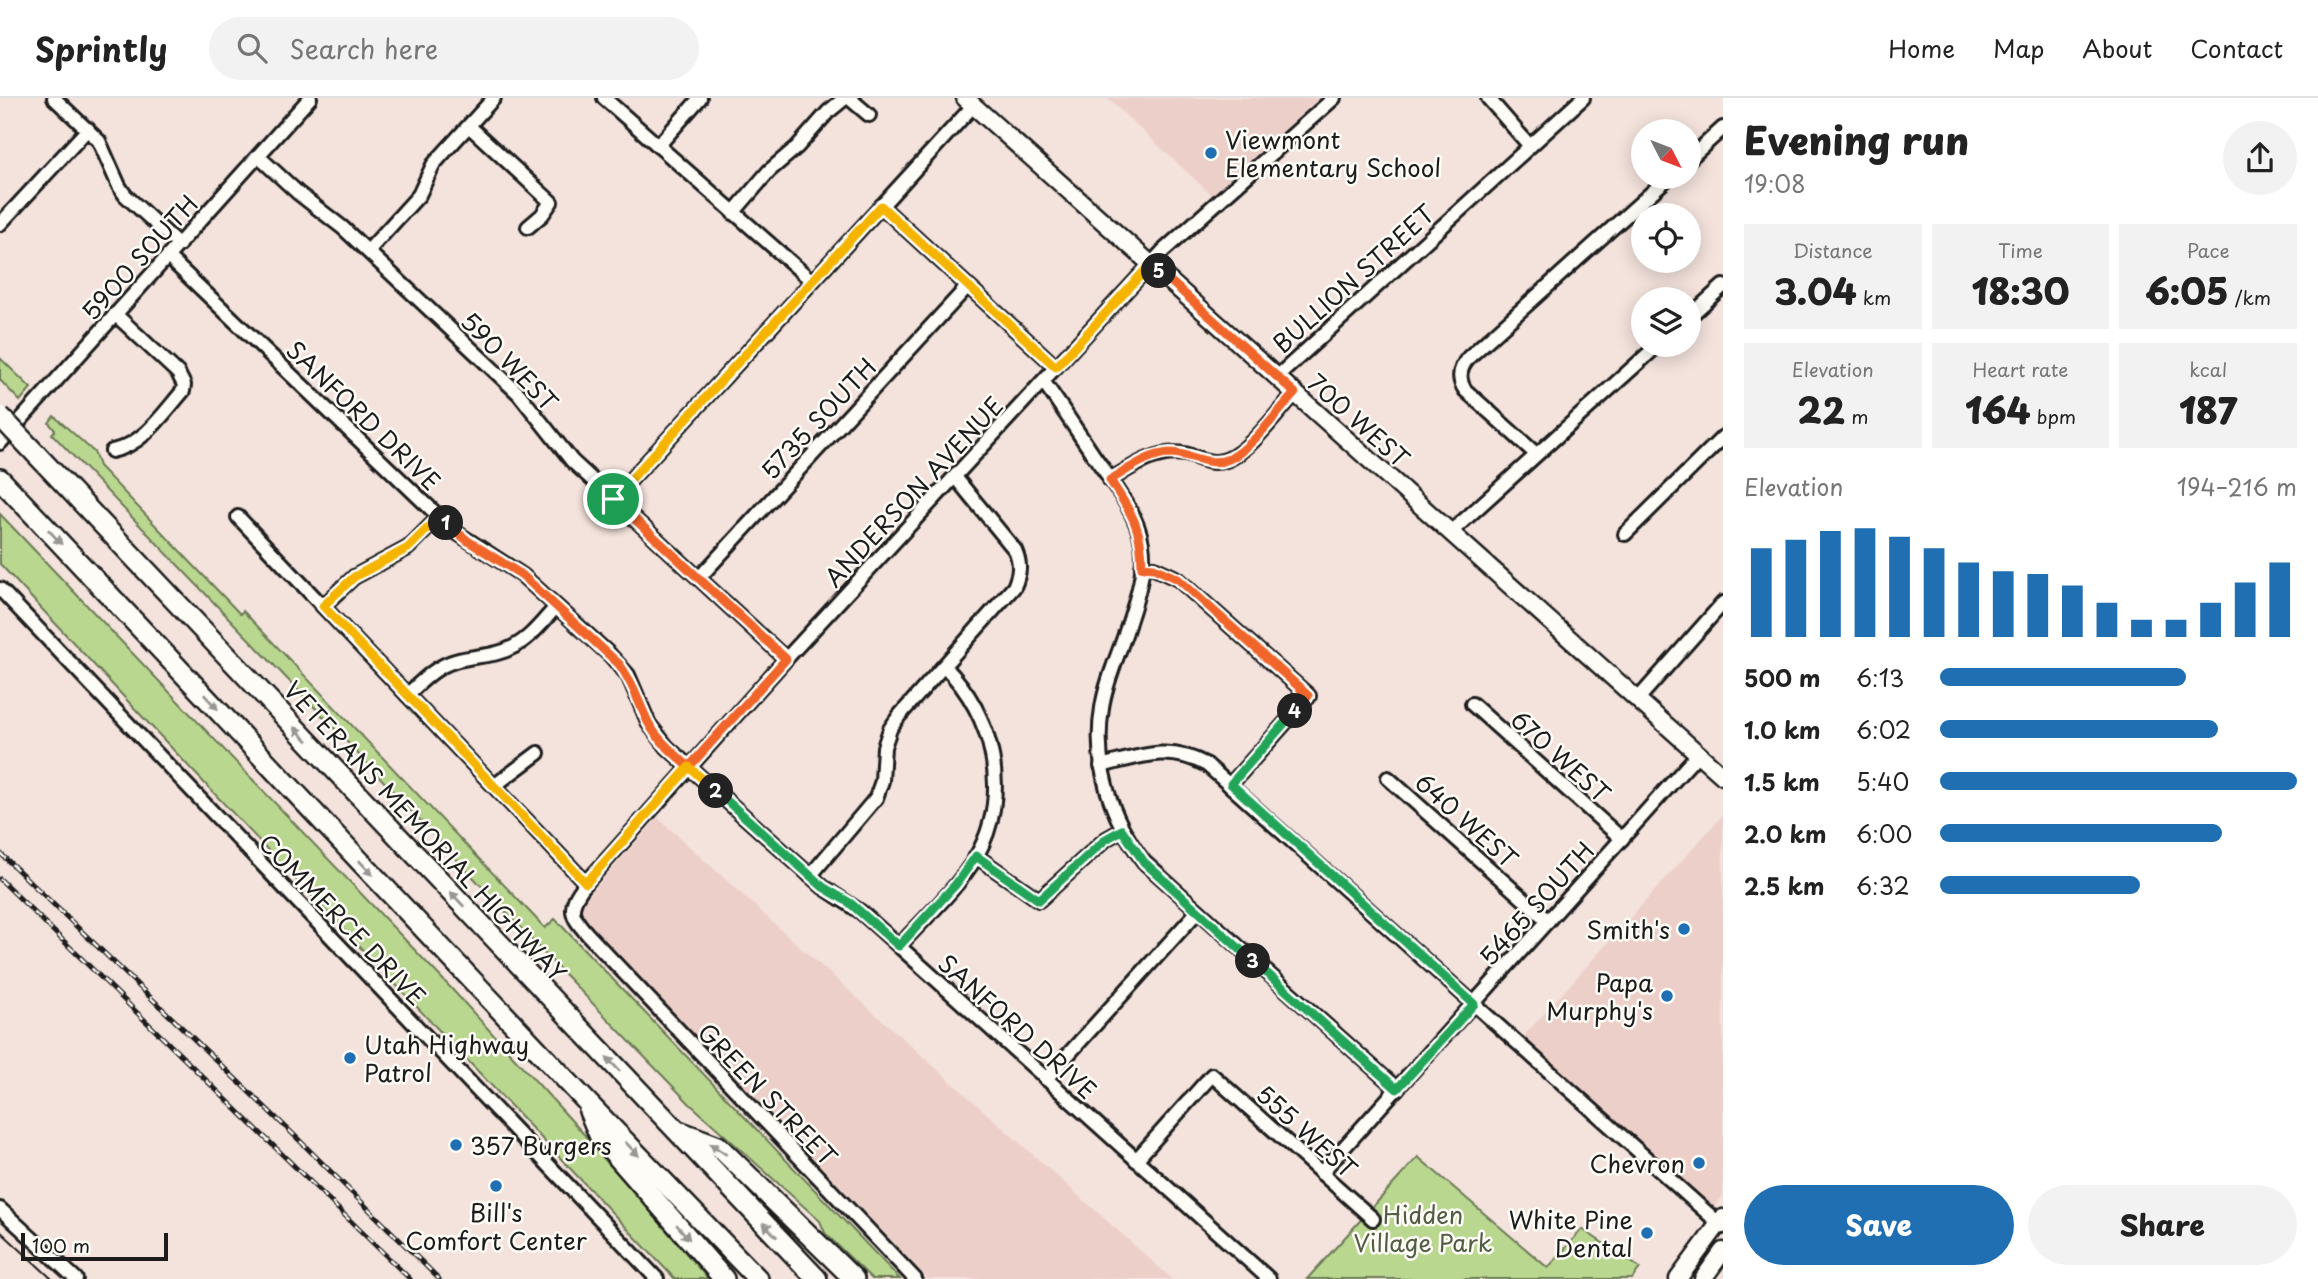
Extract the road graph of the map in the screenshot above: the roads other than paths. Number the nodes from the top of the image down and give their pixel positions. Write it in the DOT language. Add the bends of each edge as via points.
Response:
graph roads {
  1 [pos="54,98"];
  2 [pos="310,98"];
  3 [pos="494,98"];
  4 [pos="604,98"];
  5 [pos="700,98"];
  6 [pos="847,98"];
  7 [pos="1334,98"];
  8 [pos="1488,98"];
  9 [pos="1583,98"];
  10 [pos="969,102"];
  11 [pos="869,115"];
  12 [pos="469,126"];
  13 [pos="1723,128"];
  14 [pos="88,129"];
  15 [pos="658,146"];
  16 [pos="1530,146"];
  17 [pos="1701,148"];
  18 [pos="258,156"];
  19 [pos="1656,189"];
  20 [pos="881,206"];
  21 [pos="733,213"];
  22 [pos="0,224"];
  23 [pos="527,227"];
  24 [pos="179,245"];
  25 [pos="368,251"];
  26 [pos="168,257"];
  27 [pos="1151,264"];
  28 [pos="812,281"];
  29 [pos="968,286"];
  30 [pos="1723,286"];
  31 [pos="1701,306"];
  32 [pos="116,314"];
  33 [pos="1645,357"];
  34 [pos="1056,367"];
  35 [pos="1277,377"];
  36 [pos="1043,381"];
  37 [pos="1295,393"];
  38 [pos="0,416"];
  39 [pos="1723,437"];
  40 [pos="0,443"];
  41 [pos="112,451"];
  42 [pos="1536,454"];
  43 [pos="954,477"];
  44 [pos="1110,480"];
  45 [pos="4,483"];
  46 [pos="613,499"];
  47 [pos="238,517"];
  48 [pos="439,517"];
  49 [pos="1451,532"];
  50 [pos="1625,534"];
  51 [pos="1142,567"];
  52 [pos="699,578"];
  53 [pos="0,589"];
  54 [pos="1723,603"];
  55 [pos="323,606"];
  56 [pos="556,607"];
  57 [pos="786,659"];
  58 [pos="944,666"];
  59 [pos="407,695"];
  60 [pos="1638,699"];
  61 [pos="1472,705"];
  62 [pos="538,752"];
  63 [pos="1698,754"];
  64 [pos="1101,766"];
  65 [pos="689,767"];
  66 [pos="1723,776"];
  67 [pos="1388,778"];
  68 [pos="1231,784"];
  69 [pos="494,786"];
  70 [pos="1122,830"];
  71 [pos="1622,839"];
  72 [pos="976,856"];
  73 [pos="810,876"];
  74 [pos="586,883"];
  75 [pos="1198,911"];
  76 [pos="1548,921"];
  77 [pos="590,939"];
  78 [pos="899,946"];
  79 [pos="1474,1004"];
  80 [pos="1046,1079"];
  81 [pos="1397,1089"];
  82 [pos="585,1100"];
  83 [pos="675,1130"];
  84 [pos="1136,1160"];
  85 [pos="1321,1173"];
  86 [pos="0,1209"];
  87 [pos="1373,1219"];
  88 [pos="1721,1223"];
  89 [pos="1723,1251"];
  90 [pos="76,1279"];
  91 [pos="657,1279"];
  92 [pos="724,1279"];
  93 [pos="758,1279"];
  94 [pos="817,1279"];
  95 [pos="855,1279"];
  96 [pos="915,1279"];
  97 [pos="1269,1279"];
  98 [pos="1678,1279"];
  99 [pos="1703,1279"];
  1 -- 14 [label="street"];
  2 -- 18 [label="street, 5900 SOUTH"];
  3 -- 12 [label="street"];
  4 -- 15 [label="street"];
  5 -- 15 [label="street"];
  6 -- 11 [label="street"];
  6 -- 21 [label="street" via="769,171"];
  7 -- 27 [label="street, ANDERSON AVENUE"];
  8 -- 16 [label="street"];
  9 -- 16 [label="street, BULLION STREET"];
  10 -- 20 [label="street"];
  10 -- 27 [label="main road, 700 WEST"];
  12 -- 23 [label="street" via="551,202"];
  12 -- 25 [label="street" via="433,165 416,200"];
  13 -- 17 [label="street"];
  14 -- 22 [label="street"];
  14 -- 24 [label="street" via="105,152 125,195"];
  15 -- 21 [label="street"];
  16 -- 35 [label="street, BULLION STREET"];
  18 -- 24 [label="street, 5900 SOUTH"];
  18 -- 25 [label="street, 590 WEST"];
  19 -- 42 [label="street" via="1461,368 1465,390"];
  20 -- 28 [label="street"];
  20 -- 29 [label="street"];
  21 -- 28 [label="street"];
  24 -- 26 [label="street, 5900 SOUTH"];
  25 -- 46 [label="street, 590 WEST" via="519,394 564,452"];
  26 -- 32 [label="street, 5900 SOUTH"];
  26 -- 48 [label="street, SANFORD DRIVE"];
  27 -- 34 [label="street, ANDERSON AVENUE"];
  27 -- 35 [label="main road, 700 WEST"];
  28 -- 46 [label="street"];
  29 -- 34 [label="street"];
  29 -- 52 [label="street, 5735 SOUTH"];
  30 -- 31 [label="street"];
  32 -- 40 [label="street, 5900 SOUTH"];
  32 -- 41 [label="street" via="178,373 184,385 139,440"];
  33 -- 42 [label="street"];
  34 -- 36 [label="street, ANDERSON AVENUE"];
  35 -- 37 [label="main road, 700 WEST"];
  36 -- 43 [label="street, ANDERSON AVENUE"];
  36 -- 44 [label="street"];
  37 -- 44 [label="street" via="1246,448 1227,460 1209,463 1186,455 1160,455"];
  37 -- 49 [label="main road, 700 WEST"];
  83 -- 38 [label="highway, VETERANS MEMORIAL HIGHWAY, one-way, bridge"];
  39 -- 50 [label="street"];
  42 -- 49 [label="street"];
  43 -- 57 [label="street, ANDERSON AVENUE"];
  43 -- 58 [label="street" via="1015,550 1020,564 1014,587"];
  44 -- 51 [label="street" via="1136,522"];
  45 -- 82 [label="highway, one-way"];
  46 -- 52 [label="street, 590 WEST"];
  47 -- 55 [label="street"];
  48 -- 55 [label="street" via="408,548 354,577"];
  48 -- 56 [label="street, SANFORD DRIVE" via="515,570"];
  49 -- 60 [label="main road, 700 WEST"];
  51 -- 64 [label="street" via="1102,706"];
  51 -- 68 [label="street" via="1178,579 1308,696"];
  52 -- 57 [label="street, 590 WEST"];
  53 -- 91 [label="street, COMMERCE DRIVE"];
  54 -- 60 [label="street"];
  55 -- 59 [label="street"];
  56 -- 59 [label="street" via="511,649 448,663"];
  56 -- 65 [label="street, SANFORD DRIVE" via="619,664 649,724"];
  57 -- 65 [label="street, ANDERSON AVENUE"];
  58 -- 72 [label="street" via="982,719 993,757 990,820"];
  58 -- 73 [label="street" via="890,729 876,799"];
  59 -- 69 [label="street"];
  60 -- 63 [label="main road, 700 WEST"];
  61 -- 71 [label="street, 670 WEST"];
  62 -- 69 [label="street"];
  63 -- 66 [label="main road, 700 WEST"];
  63 -- 71 [label="street, 5465 SOUTH"];
  64 -- 68 [label="street" via="1146,755 1181,753 1208,765"];
  64 -- 70 [label="street"];
  65 -- 73 [label="street, SANFORD DRIVE"];
  65 -- 74 [label="street, ANDERSON AVENUE"];
  67 -- 76 [label="street, 640 WEST"];
  68 -- 79 [label="street"];
  69 -- 74 [label="street"];
  70 -- 72 [label="street" via="1039,900"];
  70 -- 75 [label="street" via="1144,862"];
  71 -- 76 [label="street, 5465 SOUTH"];
  72 -- 78 [label="street"];
  73 -- 78 [label="street, SANFORD DRIVE"];
  74 -- 77 [label="street, ANDERSON AVENUE" via="572,911"];
  75 -- 80 [label="street"];
  75 -- 81 [label="street"];
  76 -- 79 [label="street, 5465 SOUTH"];
  77 -- 96 [label="street, GREEN STREET"];
  78 -- 80 [label="street, SANFORD DRIVE"];
  79 -- 81 [label="street, 5465 SOUTH"];
  79 -- 88 [label="street"];
  80 -- 84 [label="street, SANFORD DRIVE"];
  81 -- 85 [label="street, 5465 SOUTH"];
  82 -- 92 [label="highway, one-way" via="600,1137"];
  82 -- 93 [label="highway, one-way"];
  94 -- 83 [label="highway, VETERANS MEMORIAL HIGHWAY, one-way"];
  95 -- 83 [label="highway, one-way" via="718,1146"];
  84 -- 85 [label="street, 555 WEST" via="1212,1075"];
  84 -- 97 [label="street, SANFORD DRIVE"];
  85 -- 87 [label="street, 555 WEST"];
  86 -- 90 [label="street"];
  88 -- 98 [label="main road"];
  89 -- 99 [label="main road"];
}
